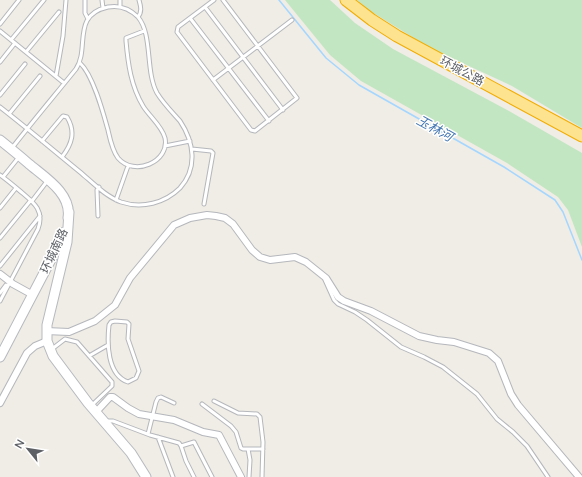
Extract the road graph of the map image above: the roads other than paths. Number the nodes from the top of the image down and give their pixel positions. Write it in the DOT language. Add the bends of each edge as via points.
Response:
graph roads {
  1 [pos="20,0"];
  2 [pos="44,0"];
  3 [pos="66,0"];
  4 [pos="85,0"];
  5 [pos="102,0"];
  6 [pos="120,0"];
  7 [pos="140,0"];
  8 [pos="214,0"];
  9 [pos="223,0"];
  10 [pos="346,0"];
  11 [pos="120,7"];
  12 [pos="205,7"];
  13 [pos="103,8"];
  14 [pos="59,12"];
  15 [pos="138,18"];
  16 [pos="190,18"];
  17 [pos="88,19"];
  18 [pos="292,20"];
  19 [pos="0,24"];
  20 [pos="144,30"];
  21 [pos="0,31"];
  22 [pos="11,40"];
  23 [pos="15,43"];
  24 [pos="258,46"];
  25 [pos="26,52"];
  26 [pos="244,57"];
  27 [pos="0,62"];
  28 [pos="80,63"];
  29 [pos="25,64"];
  30 [pos="229,68"];
  31 [pos="40,76"];
  32 [pos="56,76"];
  33 [pos="214,80"];
  34 [pos="64,83"];
  35 [pos="0,95"];
  36 [pos="0,107"];
  37 [pos="284,110"];
  38 [pos="9,114"];
  39 [pos="269,121"];
  40 [pos="27,129"];
  41 [pos="582,136"];
  42 [pos="0,140"];
  43 [pos="42,141"];
  44 [pos="190,141"];
  45 [pos="165,146"];
  46 [pos="192,148"];
  47 [pos="11,149"];
  48 [pos="20,156"];
  49 [pos="62,157"];
  50 [pos="128,166"];
  51 [pos="1,177"];
  52 [pos="49,180"];
  53 [pos="98,187"];
  54 [pos="16,188"];
  55 [pos="31,200"];
  56 [pos="116,200"];
  57 [pos="204,204"];
  58 [pos="0,208"];
  59 [pos="40,216"];
  60 [pos="98,216"];
  61 [pos="0,238"];
  62 [pos="61,250"];
  63 [pos="0,266"];
  64 [pos="0,274"];
  65 [pos="326,278"];
  66 [pos="10,282"];
  67 [pos="0,293"];
  68 [pos="33,295"];
  69 [pos="0,301"];
  70 [pos="46,331"];
  71 [pos="47,341"];
  72 [pos="108,345"];
  73 [pos="50,351"];
  74 [pos="89,356"];
  75 [pos="0,357"];
  76 [pos="119,376"];
  77 [pos="112,382"];
  78 [pos="214,401"];
  79 [pos="0,403"];
  80 [pos="174,403"];
  81 [pos="202,404"];
  82 [pos="94,409"];
  83 [pos="152,416"];
  84 [pos="104,422"];
  85 [pos="148,434"];
  86 [pos="158,437"];
  87 [pos="181,446"];
  88 [pos="263,448"];
  89 [pos="248,449"];
  90 [pos="146,477"];
  91 [pos="173,477"];
  92 [pos="194,477"];
  93 [pos="212,477"];
  94 [pos="241,477"];
  95 [pos="250,477"];
  96 [pos="262,477"];
  97 [pos="548,477"];
  98 [pos="579,477"];
  1 -- 19 [label="lane"];
  2 -- 22 [label="lane"];
  3 -- 32 [label="lane"];
  4 -- 17 [label="lane" via="85,13"];
  5 -- 13 [label="lane"];
  6 -- 11 [label="lane"];
  7 -- 15 [label="lane" via="141,10"];
  8 -- 12 [label="lane"];
  9 -- 24 [label="lane"];
  10 -- 41 [label="highway, 环城公路" via="397,36"];
  11 -- 13 [label="lane"];
  11 -- 15 [label="lane"];
  12 -- 16 [label="lane"];
  12 -- 26 [label="lane"];
  13 -- 17 [label="lane"];
  14 -- 25 [label="lane"];
  15 -- 20 [label="lane"];
  16 -- 30 [label="lane"];
  16 -- 33 [label="lane" via="178,27 177,32"];
  17 -- 28 [label="lane" via="82,32"];
  18 -- 24 [label="lane"];
  20 -- 44 [label="lane" via="155,88"];
  20 -- 45 [label="lane" via="126,38 129,69 138,96 162,132"];
  21 -- 22 [label="lane"];
  22 -- 23 [label="lane"];
  23 -- 25 [label="lane"];
  23 -- 27 [label="lane"];
  24 -- 26 [label="lane"];
  24 -- 37 [label="lane" via="297,97"];
  25 -- 32 [label="lane"];
  26 -- 30 [label="lane"];
  26 -- 37 [label="lane"];
  28 -- 34 [label="lane"];
  28 -- 50 [label="lane" via="95,90 114,151"];
  29 -- 35 [label="lane"];
  30 -- 33 [label="lane"];
  30 -- 39 [label="lane"];
  31 -- 38 [label="lane"];
  32 -- 34 [label="lane"];
  33 -- 39 [label="lane" via="252,131 256,131"];
  34 -- 40 [label="lane"];
  36 -- 38 [label="lane"];
  37 -- 39 [label="lane"];
  38 -- 40 [label="lane"];
  40 -- 43 [label="lane"];
  40 -- 47 [label="lane"];
  42 -- 47 [label="main road, 环城南路"];
  43 -- 49 [label="lane"];
  43 -- 49 [label="lane" via="63,116 67,117 73,136"];
  44 -- 45 [label="lane"];
  44 -- 46 [label="lane"];
  45 -- 50 [label="lane" via="160,156 148,165"];
  46 -- 56 [label="lane" via="189,173 171,195 146,205 133,205"];
  46 -- 57 [label="lane" via="213,153"];
  47 -- 48 [label="main road, 环城南路"];
  48 -- 51 [label="lane"];
  48 -- 52 [label="main road, 环城南路"];
  49 -- 53 [label="lane"];
  50 -- 56 [label="lane"];
  51 -- 54 [label="lane"];
  52 -- 55 [label="lane"];
  52 -- 62 [label="main road, 环城南路" via="68,205 69,232"];
  53 -- 56 [label="lane"];
  53 -- 60 [label="lane"];
  54 -- 55 [label="lane"];
  54 -- 58 [label="lane"];
  55 -- 59 [label="lane"];
  55 -- 61 [label="lane"];
  59 -- 63 [label="lane"];
  59 -- 66 [label="lane" via="38,229"];
  62 -- 68 [label="main road, 环城南路"];
  62 -- 70 [label="main road"];
  64 -- 66 [label="street"];
  65 -- 70 [label="street" via="297,257 270,260 257,255 235,226 225,218 196,217 179,222 170,229 130,278 115,305 98,319 69,332"];
  65 -- 97 [label="lane" via="326,283 338,304 368,320 401,347 443,367 477,394 497,419 531,450"];
  65 -- 98 [label="street" via="338,297 344,301 371,311 414,334 484,350 494,357 499,362 508,388 518,405"];
  66 -- 67 [label="lane"];
  66 -- 68 [label="street"];
  66 -- 69 [label="lane"];
  68 -- 75 [label="main road, 环城南路"];
  70 -- 71 [label="main road"];
  71 -- 73 [label="main road"];
  71 -- 79 [label="street" via="27,353"];
  72 -- 74 [label="lane"];
  72 -- 76 [label="lane" via="113,366"];
  72 -- 76 [label="lane" via="109,324 115,321 127,322 128,339 139,371 136,378 128,382"];
  73 -- 74 [label="lane" via="65,340 72,340"];
  73 -- 82 [label="main road"];
  74 -- 77 [label="lane"];
  76 -- 77 [label="lane"];
  77 -- 82 [label="lane" via="112,386"];
  78 -- 88 [label="lane" via="238,413 259,415"];
  80 -- 83 [label="lane" via="158,398"];
  81 -- 89 [label="lane" via="232,426 241,448"];
  82 -- 83 [label="street" via="113,397 134,412"];
  82 -- 84 [label="main road"];
  83 -- 85 [label="lane"];
  83 -- 94 [label="street" via="174,420 219,436"];
  84 -- 85 [label="lane" via="113,420"];
  84 -- 90 [label="main road" via="131,453"];
  85 -- 86 [label="lane"];
  86 -- 87 [label="lane"];
  86 -- 91 [label="lane"];
  87 -- 92 [label="lane"];
  87 -- 93 [label="lane" via="194,442"];
  88 -- 89 [label="lane"];
  88 -- 96 [label="lane"];
  89 -- 95 [label="lane"];
}
